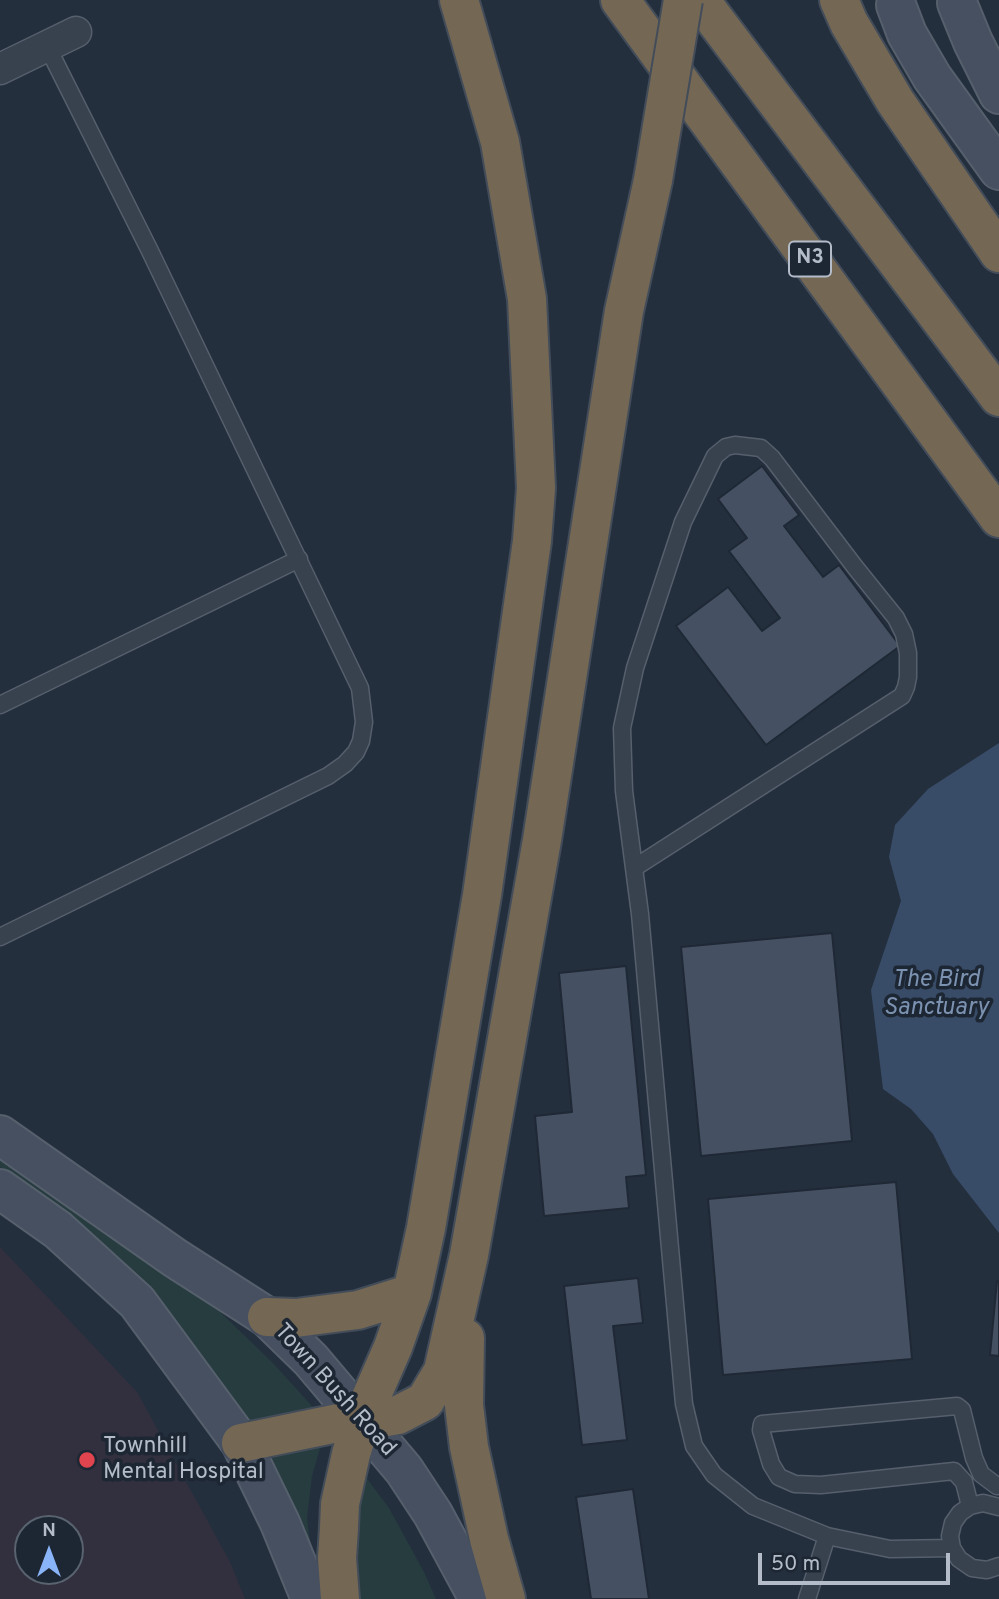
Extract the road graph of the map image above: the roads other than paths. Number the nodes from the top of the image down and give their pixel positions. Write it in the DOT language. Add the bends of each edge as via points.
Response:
graph roads {
  1 [pos="459,0"];
  2 [pos="620,0"];
  3 [pos="683,0"];
  4 [pos="700,0"];
  5 [pos="839,0"];
  6 [pos="959,1"];
  7 [pos="893,3"];
  8 [pos="76,32"];
  9 [pos="47,46"];
  10 [pos="0,69"];
  11 [pos="999,94"];
  12 [pos="999,170"];
  13 [pos="999,253"];
  14 [pos="999,397"];
  15 [pos="999,518"];
  16 [pos="299,559"];
  17 [pos="0,705"];
  18 [pos="634,868"];
  19 [pos="0,937"];
  20 [pos="0,1135"];
  21 [pos="0,1189"];
  22 [pos="469,1255"];
  23 [pos="412,1293"];
  24 [pos="267,1317"];
  25 [pos="362,1418"];
  26 [pos="241,1443"];
  27 [pos="998,1485"];
  28 [pos="984,1505"];
  29 [pos="827,1536"];
  30 [pos="952,1548"];
  31 [pos="999,1566"];
  32 [pos="311,1599"];
  33 [pos="340,1599"];
  34 [pos="479,1599"];
  35 [pos="506,1599"];
  36 [pos="807,1599"];
  1 -- 23 [label="highway" via="500,142 522,263 536,488 482,895"];
  2 -- 15 [label="highway, N3"];
  3 -- 22 [label="highway, bridge" via="653,180 624,311 542,841"];
  4 -- 14 [label="highway"];
  5 -- 13 [label="highway" via="895,101"];
  6 -- 7 [label="street" via="928,14"];
  6 -- 11 [label="street"];
  7 -- 12 [label="street" via="932,77"];
  8 -- 9 [label="street"];
  9 -- 10 [label="street"];
  9 -- 16 [label="lane"];
  16 -- 17 [label="lane"];
  16 -- 19 [label="lane" via="360,688 365,722 351,758 328,776"];
  18 -- 18 [label="lane" via="622,728 635,668 683,522 715,456 735,445 761,448 896,618 908,653 906,687 902,696"];
  18 -- 29 [label="lane" via="684,1404 694,1446 714,1475 753,1506"];
  20 -- 24 [label="street, Town Bush Road" via="174,1258"];
  21 -- 26 [label="street" via="58,1230 137,1302"];
  22 -- 25 [label="highway" via="454,1330 433,1390 425,1401 398,1415"];
  22 -- 35 [label="highway" via="464,1405 478,1488"];
  23 -- 24 [label="highway" via="358,1310"];
  23 -- 25 [label="highway"];
  24 -- 25 [label="street, Town Bush Road"];
  25 -- 26 [label="highway"];
  25 -- 33 [label="highway" via="341,1504"];
  25 -- 34 [label="street, Town Bush Road" via="433,1514"];
  26 -- 32 [label="street"];
  27 -- 28 [label="lane"];
  27 -- 28 [label="lane" via="981,1474 957,1406 762,1424 771,1464 779,1477 795,1484 954,1471"];
  28 -- 30 [label="lane" via="960,1513 950,1536"];
  29 -- 30 [label="lane" via="890,1549"];
  29 -- 36 [label="lane"];
  30 -- 31 [label="lane" via="972,1568"];
}
